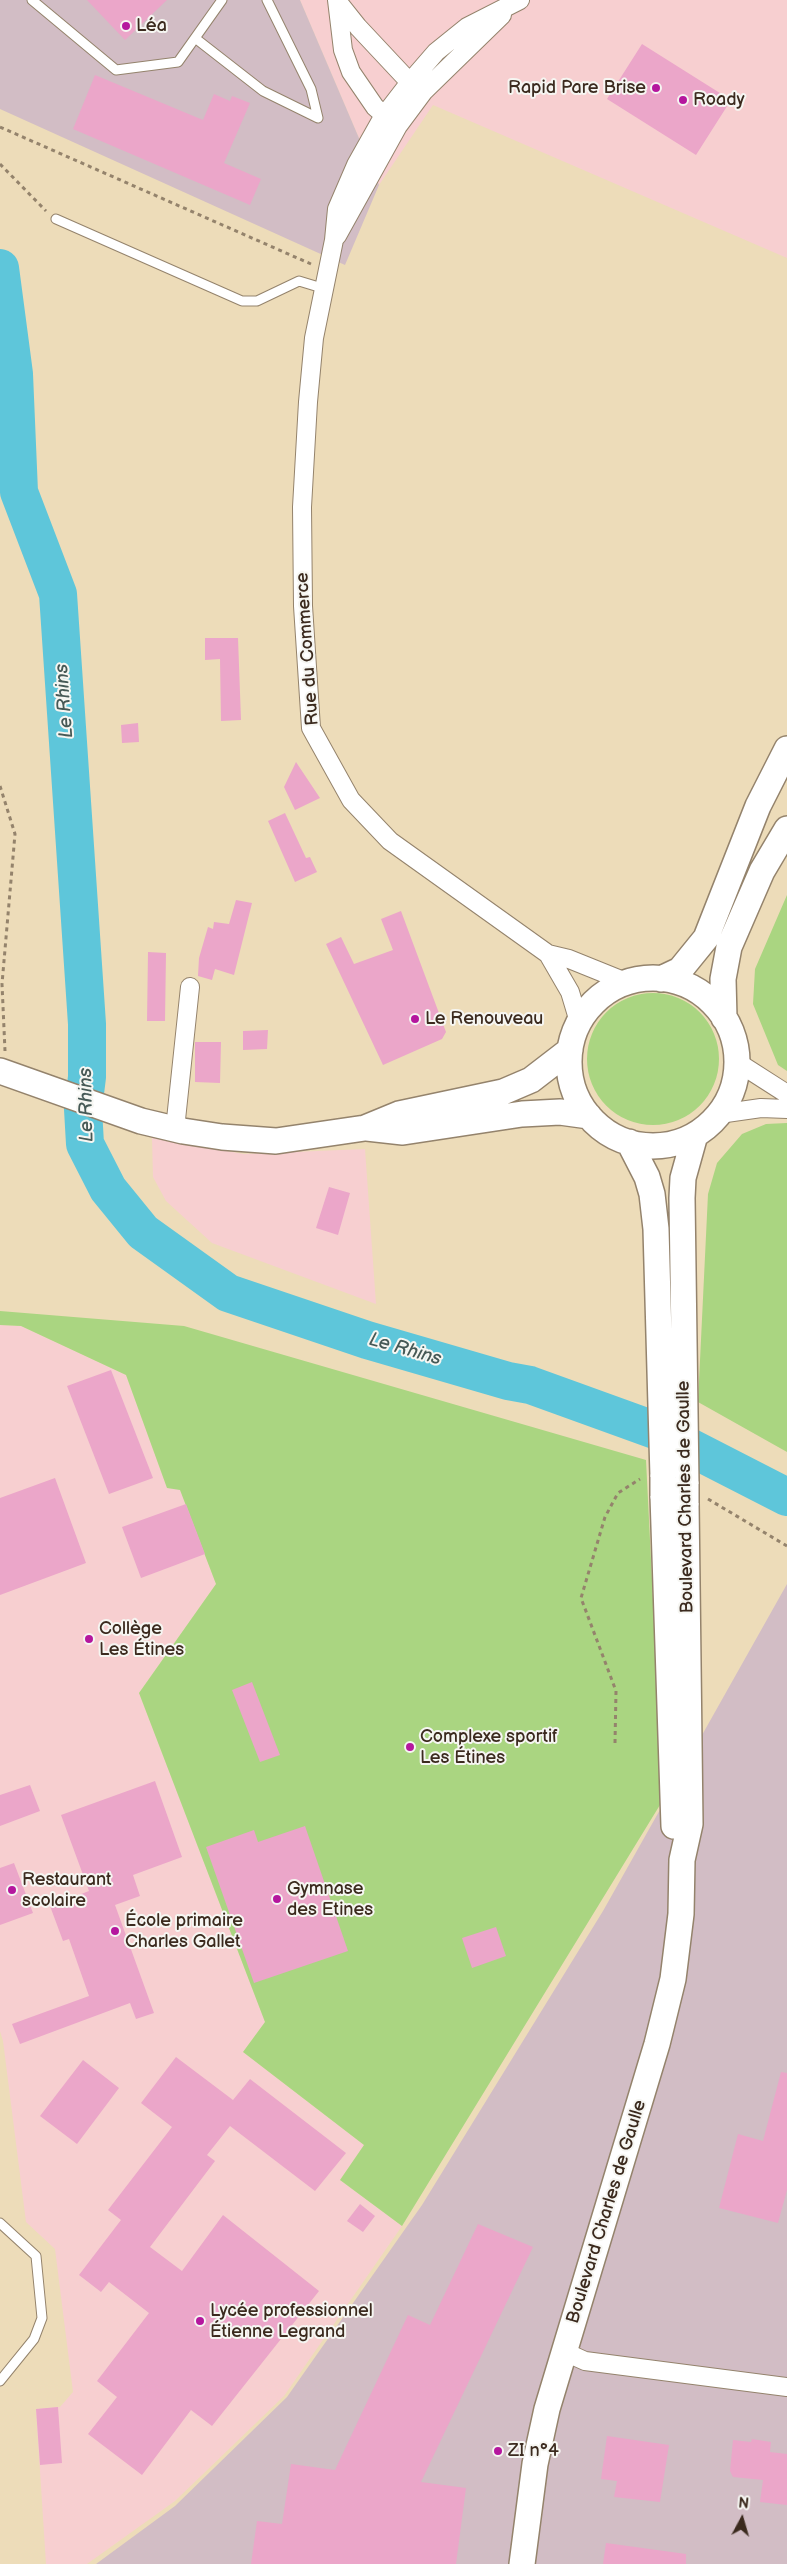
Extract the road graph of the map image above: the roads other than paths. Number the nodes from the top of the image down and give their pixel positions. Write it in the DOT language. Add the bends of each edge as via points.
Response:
graph roads {
  1 [pos="32,0"];
  2 [pos="222,0"];
  3 [pos="267,0"];
  4 [pos="337,1"];
  5 [pos="516,2"];
  6 [pos="195,38"];
  7 [pos="416,89"];
  8 [pos="391,122"];
  9 [pos="56,219"];
  10 [pos="322,288"];
  11 [pos="787,749"];
  12 [pos="787,829"];
  13 [pos="548,954"];
  14 [pos="661,978"];
  15 [pos="626,982"];
  16 [pos="190,987"];
  17 [pos="724,1018"];
  18 [pos="579,1022"];
  19 [pos="570,1050"];
  20 [pos="737,1062"];
  21 [pos="4,1072"];
  22 [pos="787,1094"];
  23 [pos="787,1109"];
  24 [pos="719,1114"];
  25 [pos="589,1116"];
  26 [pos="364,1128"];
  27 [pos="175,1130"];
  28 [pos="695,1135"];
  29 [pos="629,1142"];
  30 [pos="675,1500"];
  31 [pos="0,2223"];
  32 [pos="564,2352"];
  33 [pos="0,2381"];
  34 [pos="787,2387"];
  35 [pos="522,2564"];
  1 -- 6 [label="lane" via="116,70 178,62"];
  2 -- 6 [label="lane"];
  3 -- 6 [label="lane" via="311,89 318,118 263,91"];
  4 -- 7 [label="street"];
  4 -- 8 [label="street" via="343,50 351,72"];
  5 -- 7 [label="street, Rue du Commerce" via="467,27 436,52"];
  7 -- 8 [label="street, Rue du Commerce"];
  8 -- 10 [label="street, Rue du Commerce" via="334,240"];
  9 -- 10 [label="lane" via="242,301 257,301 299,281"];
  10 -- 13 [label="street, Rue du Commerce" via="314,338 302,507 303,606 311,728 351,800 390,841"];
  11 -- 14 [label="main road" via="758,806 706,938 680,970"];
  12 -- 17 [label="main road" via="762,871 729,947 723,979"];
  13 -- 15 [label="street, Rue du Commerce"];
  13 -- 18 [label="street, Rue du Commerce" via="570,992"];
  14 -- 15 [label="main road"];
  14 -- 17 [label="main road" via="686,985 708,998"];
  15 -- 18 [label="main road" via="599,998"];
  16 -- 27 [label="street"];
  17 -- 20 [label="main road" via="734,1039"];
  18 -- 19 [label="main road"];
  19 -- 25 [label="main road" via="572,1085"];
  19 -- 26 [label="main road" via="532,1080 503,1092 399,1114"];
  20 -- 22 [label="street"];
  20 -- 24 [label="main road" via="735,1081"];
  21 -- 27 [label="main road"];
  23 -- 24 [label="street" via="761,1108"];
  24 -- 28 [label="main road"];
  25 -- 26 [label="main road" via="560,1112 522,1114 404,1132"];
  25 -- 29 [label="main road" via="607,1132"];
  26 -- 27 [label="main road" via="276,1141"];
  28 -- 29 [label="main road" via="662,1145"];
  28 -- 30 [label="main road, Boulevard Charles de Gaulle, bridge" via="688,1154 682,1198 684,1369"];
  29 -- 30 [label="main road, Boulevard Charles de Gaulle, bridge" via="639,1158 652,1194 656,1229 659,1362"];
  30 -- 32 [label="main road, Boulevard Charles de Gaulle" via="674,1828 682,1860 681,1914 673,1979 657,2044"];
  31 -- 33 [label="lane" via="36,2256 42,2318 34,2339"];
  32 -- 34 [label="street" via="584,2361"];
  32 -- 35 [label="main road, Boulevard Charles de Gaulle" via="535,2464"];
}
